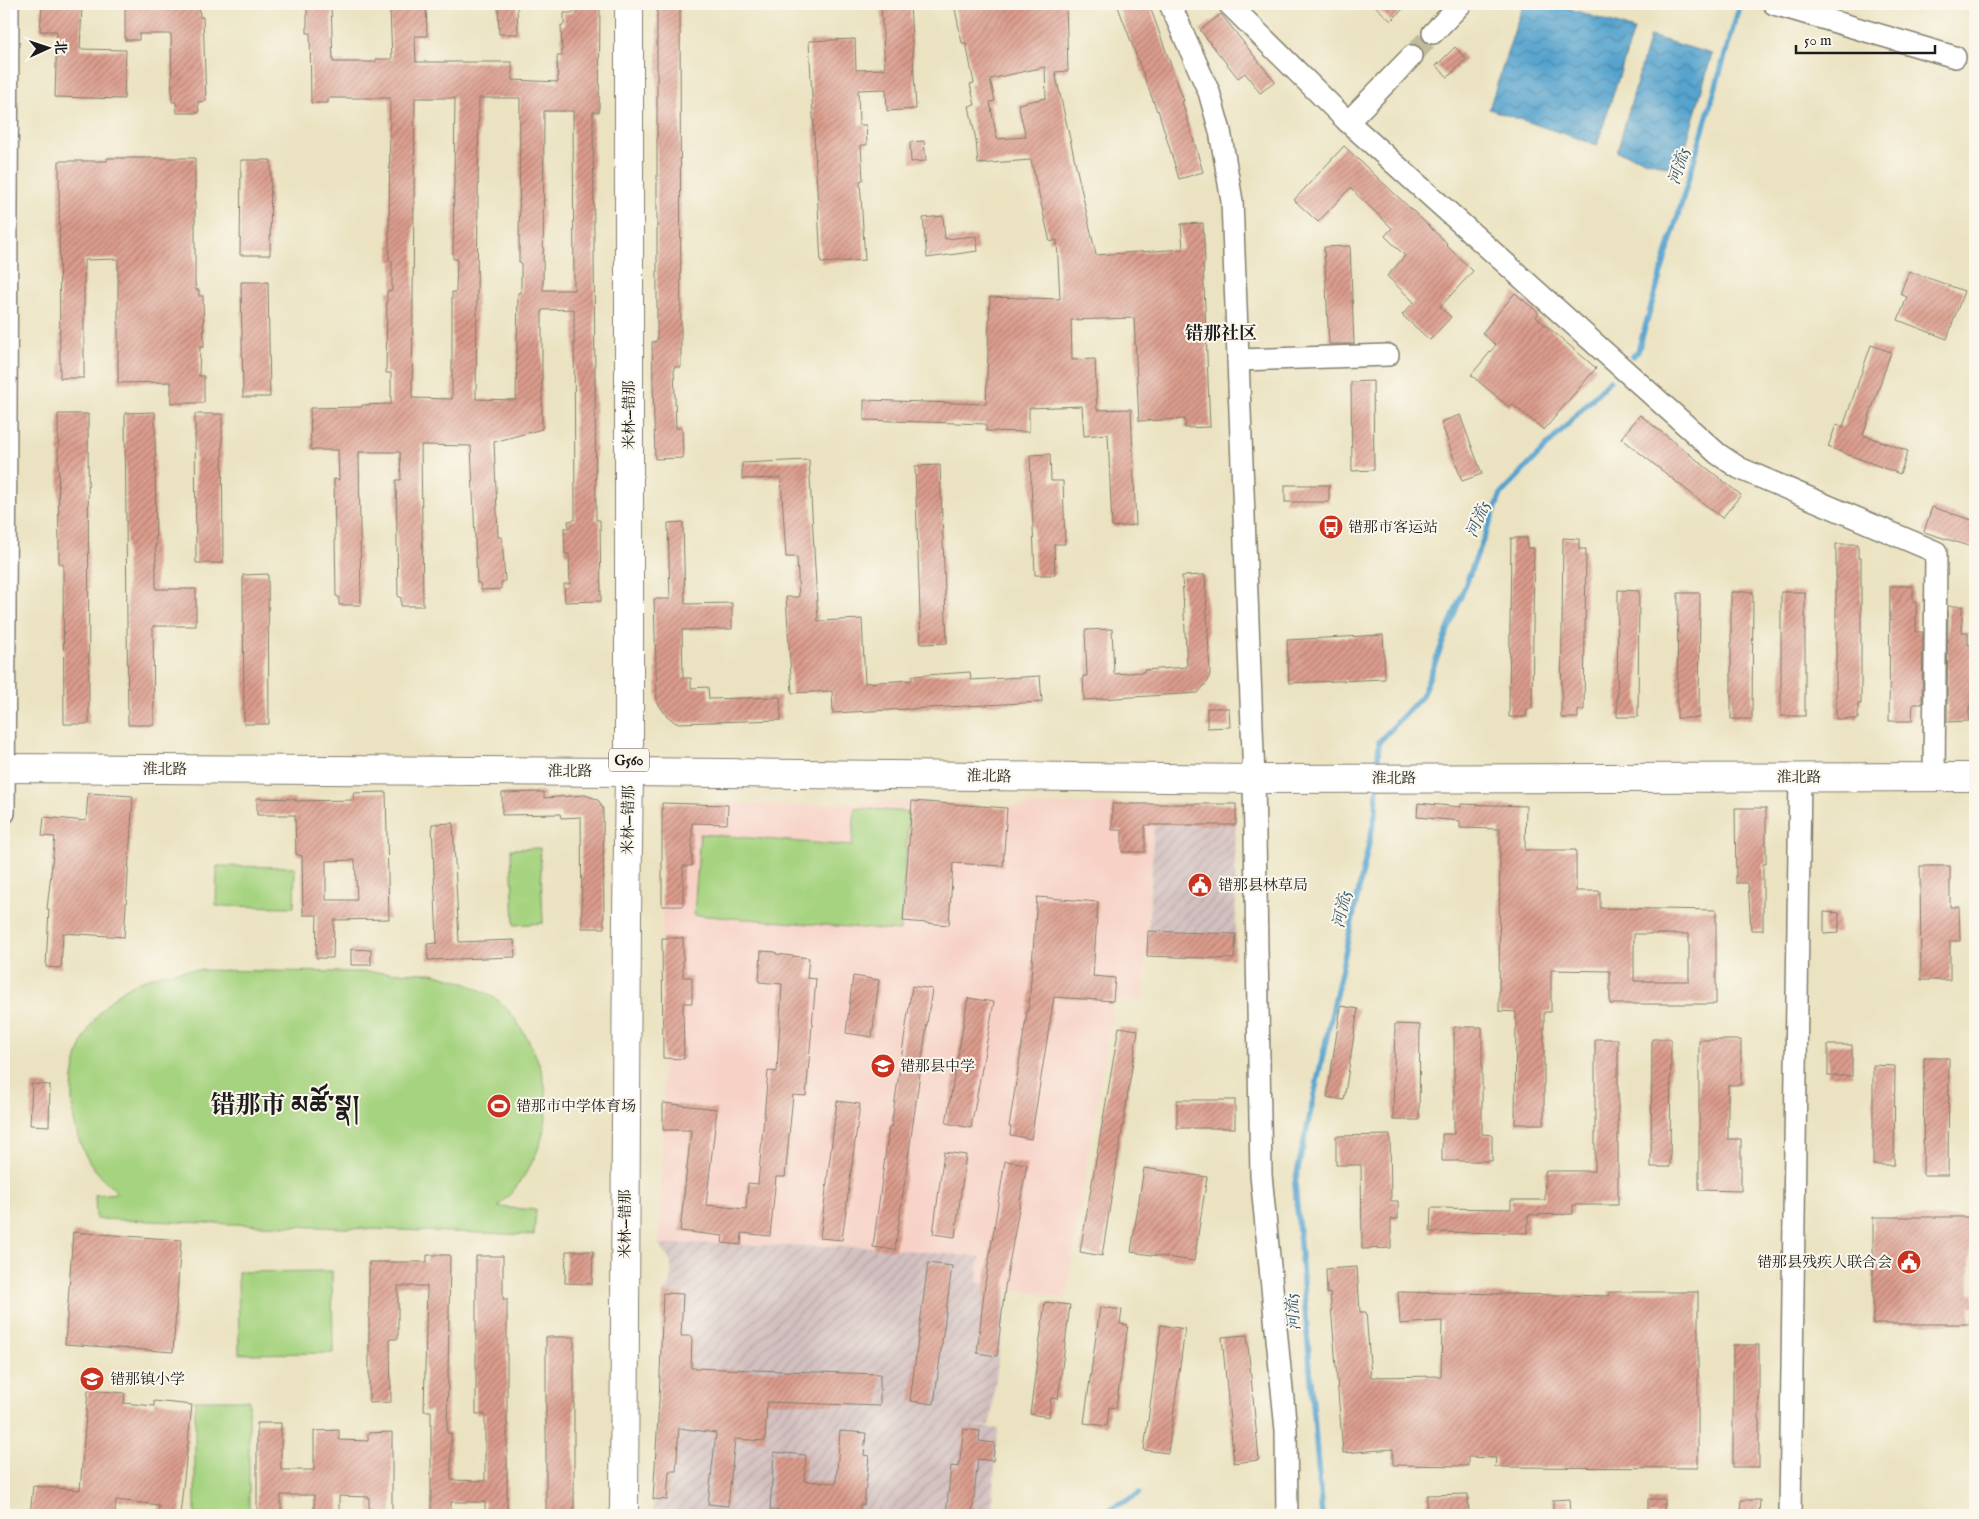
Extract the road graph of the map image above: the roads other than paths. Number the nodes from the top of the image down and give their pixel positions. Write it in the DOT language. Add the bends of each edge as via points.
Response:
graph roads {
  1 [pos="8,4"];
  2 [pos="629,4"];
  3 [pos="1170,4"];
  4 [pos="1230,4"];
  5 [pos="1461,4"];
  6 [pos="1774,4"];
  7 [pos="1433,32"];
  8 [pos="1412,56"];
  9 [pos="1955,57"];
  10 [pos="1348,122"];
  11 [pos="1388,355"];
  12 [pos="1238,360"];
  13 [pos="4,373"];
  14 [pos="4,768"];
  15 [pos="629,772"];
  16 [pos="1800,777"];
  17 [pos="1934,777"];
  18 [pos="1975,777"];
  19 [pos="1254,779"];
  20 [pos="4,812"];
  21 [pos="624,1515"];
  22 [pos="1287,1515"];
  23 [pos="1790,1515"];
  1 -- 13 [label="street"];
  2 -- 15 [label="main road, 米林—错那 / G560"];
  3 -- 12 [label="street" via="1209,92 1220,131 1232,201"];
  4 -- 10 [label="street"];
  5 -- 7 [label="street"];
  6 -- 9 [label="street"];
  8 -- 10 [label="street"];
  10 -- 17 [label="street" via="1718,454 1740,468 1936,552"];
  11 -- 12 [label="street"];
  12 -- 19 [label="street"];
  13 -- 14 [label="street"];
  14 -- 15 [label="main road, 淮北路"];
  14 -- 20 [label="street"];
  15 -- 19 [label="main road, 淮北路"];
  15 -- 21 [label="main road, 米林—错那 / G560"];
  16 -- 17 [label="main road, 淮北路"];
  16 -- 19 [label="main road, 淮北路"];
  16 -- 23 [label="street"];
  17 -- 18 [label="main road, 淮北路"];
  19 -- 22 [label="street" via="1261,1175 1286,1430"];
}
